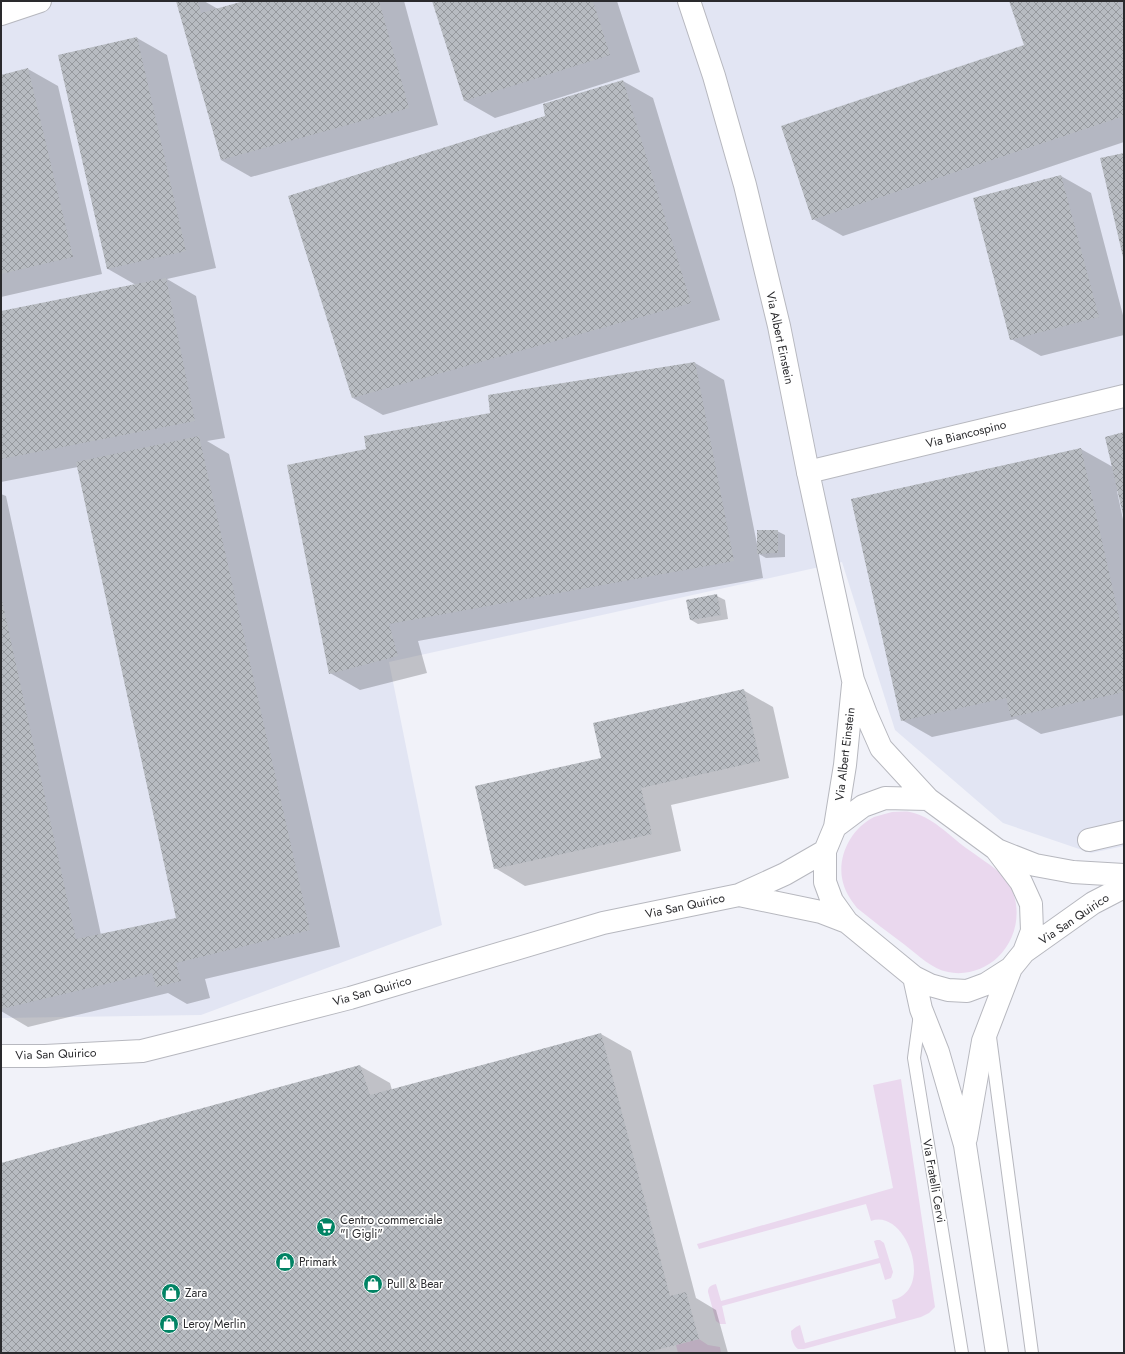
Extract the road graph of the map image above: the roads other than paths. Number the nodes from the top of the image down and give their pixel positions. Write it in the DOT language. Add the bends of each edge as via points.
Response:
graph roads {
  1 [pos="40,1"];
  2 [pos="689,1"];
  3 [pos="1,14"];
  4 [pos="1124,396"];
  5 [pos="808,472"];
  6 [pos="853,680"];
  7 [pos="928,799"];
  8 [pos="835,827"];
  9 [pos="1124,832"];
  10 [pos="1089,840"];
  11 [pos="996,849"];
  12 [pos="825,851"];
  13 [pos="1124,875"];
  14 [pos="1124,887"];
  15 [pos="739,895"];
  16 [pos="848,922"];
  17 [pos="1017,960"];
  18 [pos="914,977"];
  19 [pos="921,1009"];
  20 [pos="988,1024"];
  21 [pos="1,1056"];
  22 [pos="965,1145"];
  23 [pos="962,1353"];
  24 [pos="997,1353"];
  25 [pos="1032,1353"];
  1 -- 3 [label="street"];
  2 -- 5 [label="street, Via Albert Einstein" via="714,76 745,185 779,326"];
  4 -- 5 [label="street, Via Biancospino"];
  5 -- 6 [label="street, Via Albert Einstein"];
  6 -- 7 [label="street, Via Albert Einstein" via="882,748"];
  6 -- 8 [label="street, Via Albert Einstein" via="845,765"];
  7 -- 8 [label="street" via="885,798 863,806"];
  7 -- 11 [label="street, Via San Quirico"];
  8 -- 12 [label="street, Via San Quirico"];
  9 -- 10 [label="street"];
  11 -- 13 [label="street, Via San Quirico" via="1034,865 1073,872"];
  11 -- 17 [label="street, Via San Quirico" via="1021,882 1031,904 1032,931"];
  12 -- 15 [label="street, Via San Quirico" via="785,874"];
  12 -- 16 [label="street, Via San Quirico" via="825,882 832,901"];
  14 -- 17 [label="street, Via San Quirico" via="1093,903"];
  15 -- 16 [label="street, Via San Quirico" via="821,912"];
  15 -- 21 [label="street, Via San Quirico" via="603,923 350,998 142,1051"];
  16 -- 18 [label="street, Via San Quirico"];
  17 -- 18 [label="street, Via San Quirico" via="986,984 967,991 948,990"];
  17 -- 20 [label="street, Via Fratelli Cervi"];
  18 -- 19 [label="street, Via Fratelli Cervi"];
  19 -- 22 [label="street, Via Fratelli Cervi" via="938,1052"];
  19 -- 23 [label="lane, Via Fratelli Cervi" via="914,1058"];
  20 -- 22 [label="street, Via Fratelli Cervi"];
  20 -- 25 [label="lane, Via Fratelli Cervi"];
  22 -- 24 [label="street, Via Fratelli Cervi"];
}
